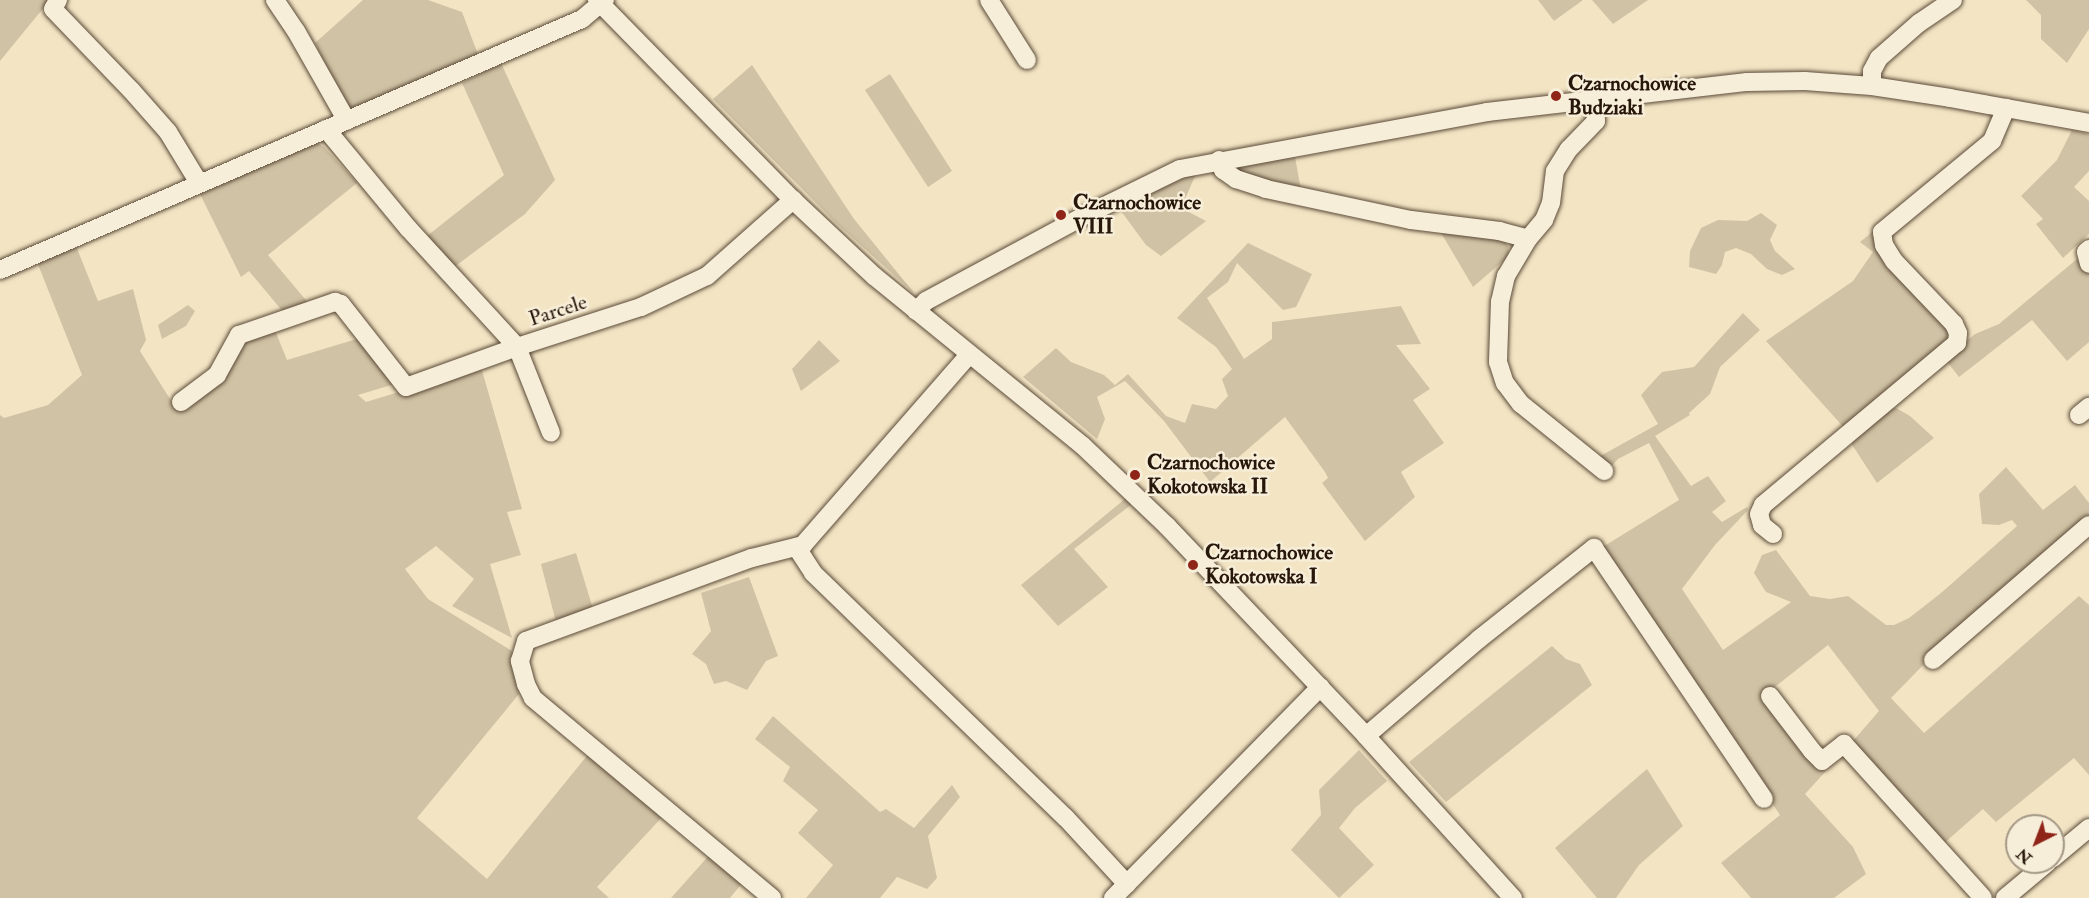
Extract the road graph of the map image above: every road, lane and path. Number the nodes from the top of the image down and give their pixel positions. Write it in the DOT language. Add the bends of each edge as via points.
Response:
graph roads {
  1 [pos="58,0"];
  2 [pos="275,0"];
  3 [pos="989,0"];
  4 [pos="1953,0"];
  5 [pos="601,1"];
  6 [pos="1028,60"];
  7 [pos="1872,86"];
  8 [pos="1595,99"];
  9 [pos="2006,108"];
  10 [pos="347,121"];
  11 [pos="2089,123"];
  12 [pos="326,129"];
  13 [pos="1219,160"];
  14 [pos="199,183"];
  15 [pos="793,200"];
  16 [pos="1528,239"];
  17 [pos="2089,249"];
  18 [pos="2089,264"];
  19 [pos="0,270"];
  20 [pos="916,311"];
  21 [pos="517,347"];
  22 [pos="969,355"];
  23 [pos="181,402"];
  24 [pos="551,433"];
  25 [pos="1604,471"];
  26 [pos="2089,525"];
  27 [pos="1773,534"];
  28 [pos="797,548"];
  29 [pos="1933,660"];
  30 [pos="1320,687"];
  31 [pos="1770,696"];
  32 [pos="1366,736"];
  33 [pos="1764,799"];
  34 [pos="2089,828"];
  35 [pos="2065,848"];
  36 [pos="2034,874"];
  37 [pos="1127,884"];
  38 [pos="772,898"];
  39 [pos="1113,898"];
  40 [pos="1513,898"];
  41 [pos="1983,898"];
  42 [pos="2005,898"];
  1 -- 14 [label="street" via="53,9 168,132"];
  2 -- 10 [label="street"];
  3 -- 6 [label="street"];
  4 -- 7 [label="street" via="1918,23 1879,58 1872,70"];
  5 -- 10 [label="street" via="582,19"];
  5 -- 15 [label="street"];
  7 -- 8 [label="street" via="1756,82"];
  7 -- 9 [label="street"];
  8 -- 13 [label="street" via="1487,112"];
  8 -- 16 [label="street" via="1596,121 1569,149 1555,171 1551,203 1544,220"];
  9 -- 11 [label="street"];
  9 -- 27 [label="street" via="1992,141 1882,232 1884,245 1894,261 1954,324 1957,343 1763,505 1759,514 1762,525"];
  10 -- 12 [label="street"];
  12 -- 14 [label="street"];
  12 -- 21 [label="street, Parcele" via="408,228"];
  13 -- 16 [label="street" via="1223,170 1236,179 1266,189 1411,220 1499,231"];
  13 -- 20 [label="street" via="1180,169 1142,185 934,297"];
  14 -- 19 [label="street"];
  15 -- 20 [label="street"];
  15 -- 21 [label="street, Parcele" via="707,276 641,307"];
  16 -- 25 [label="street" via="1506,276 1500,301 1498,362 1505,383 1521,404"];
  17 -- 18 [label="street" via="2085,252"];
  20 -- 22 [label="street"];
  21 -- 23 [label="street" via="406,387 341,304 335,302 239,335 217,375"];
  21 -- 24 [label="street"];
  22 -- 28 [label="street" via="809,540"];
  22 -- 30 [label="street" via="1079,442 1128,487"];
  26 -- 29 [label="street"];
  28 -- 37 [label="street" via="813,573 1066,818"];
  28 -- 38 [label="street" via="752,558 526,641 520,662 533,698"];
  30 -- 32 [label="street"];
  30 -- 37 [label="street"];
  31 -- 41 [label="street" via="1822,761 1844,744"];
  32 -- 33 [label="street" via="1594,548"];
  32 -- 40 [label="street"];
  34 -- 35 [label="street"];
  36 -- 42 [label="street"];
  37 -- 39 [label="street"];
}
